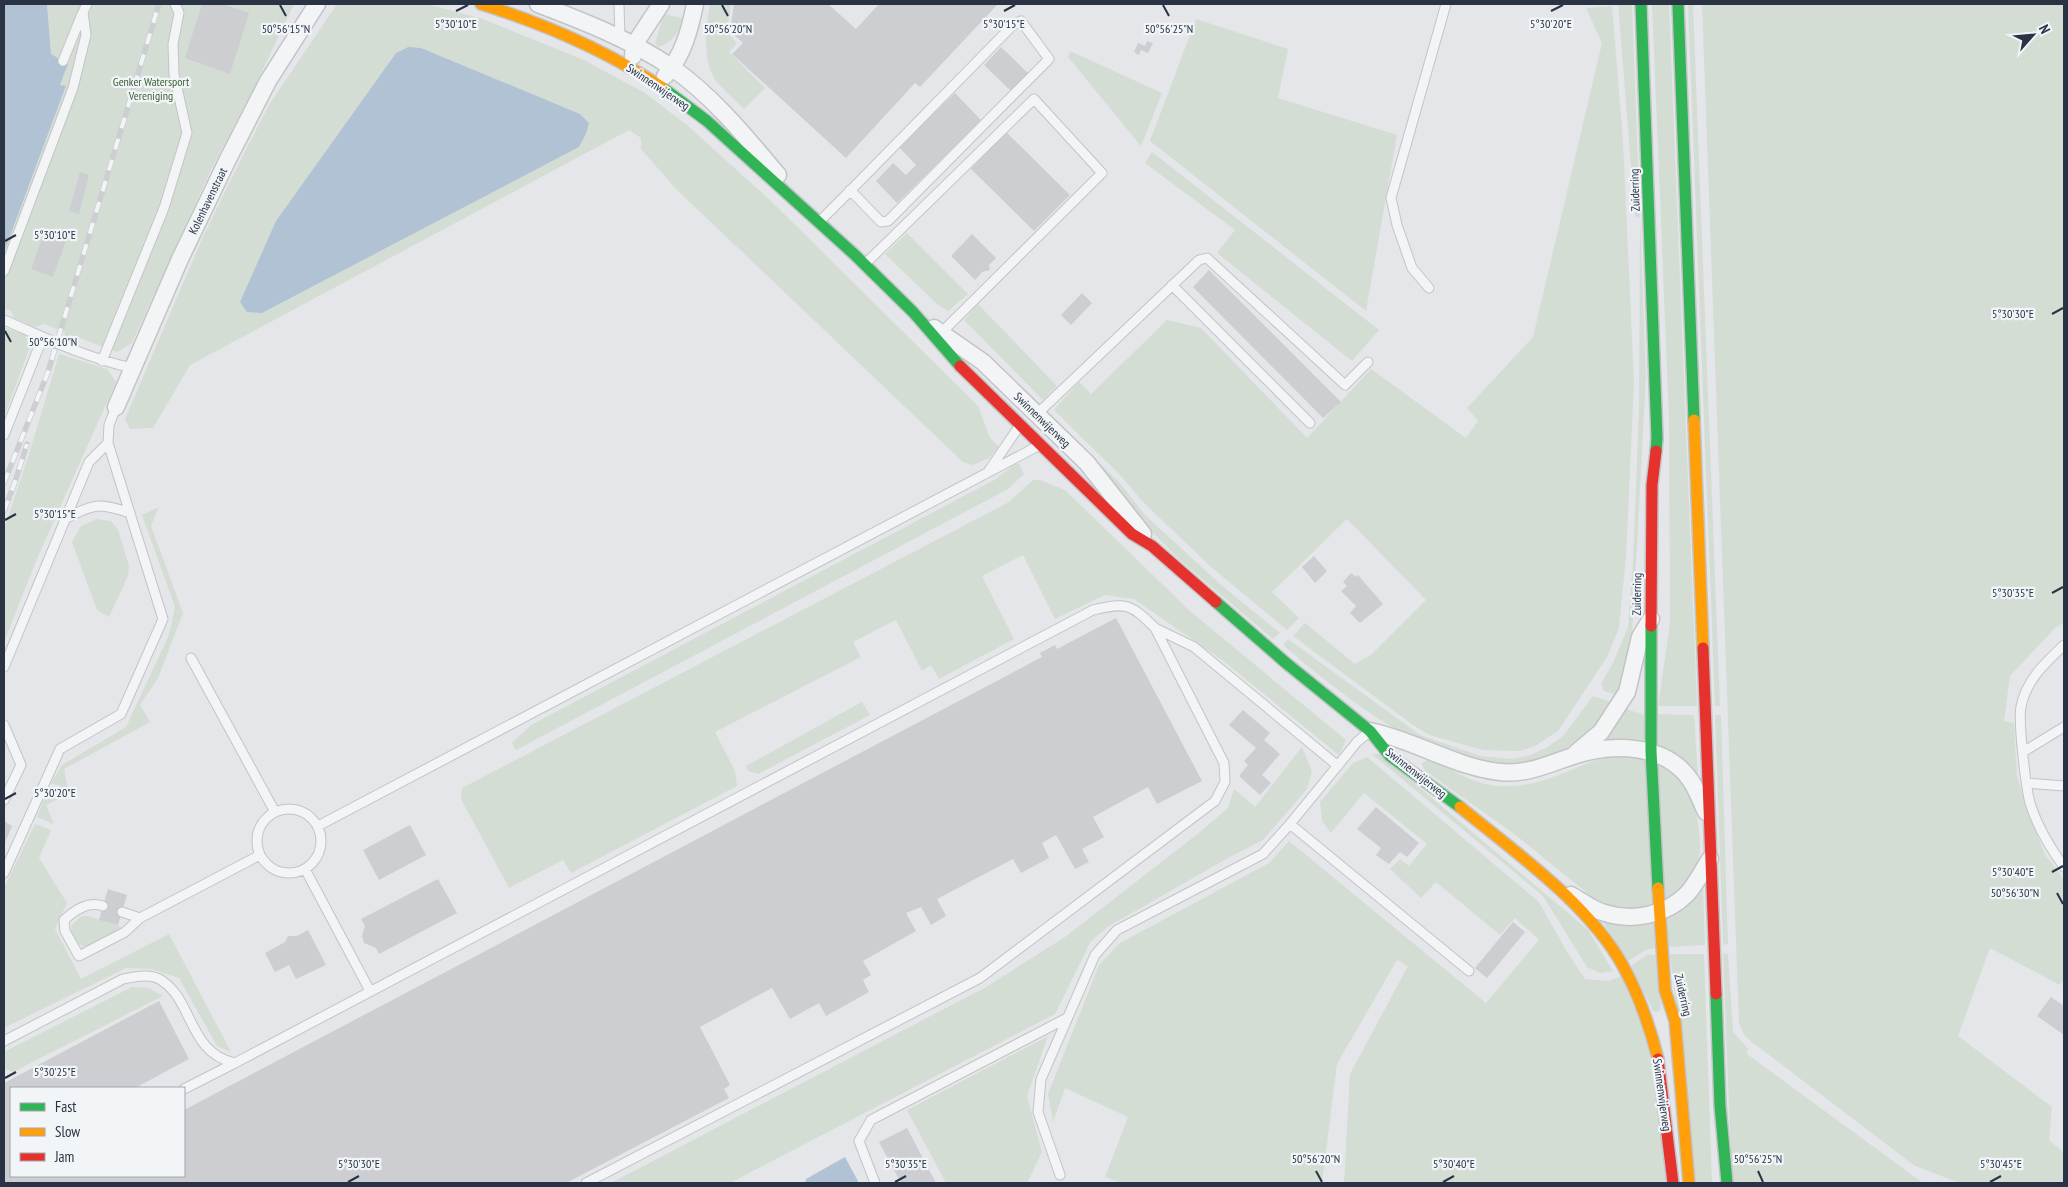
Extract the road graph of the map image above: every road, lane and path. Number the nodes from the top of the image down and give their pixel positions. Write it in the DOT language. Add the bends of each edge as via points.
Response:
graph roads {
  1 [pos="176,4"];
  2 [pos="318,4"];
  3 [pos="481,4"];
  4 [pos="538,4"];
  5 [pos="619,4"];
  6 [pos="662,4"];
  7 [pos="694,4"];
  8 [pos="1446,4"];
  9 [pos="1641,4"];
  10 [pos="1678,4"];
  11 [pos="85,8"];
  12 [pos="628,42"];
  13 [pos="615,59"];
  14 [pos="63,61"];
  15 [pos="632,68"];
  16 [pos="672,68"];
  17 [pos="657,84"];
  18 [pos="850,190"];
  19 [pos="814,216"];
  20 [pos="864,265"];
  21 [pos="4,271"];
  22 [pos="1172,285"];
  23 [pos="1428,288"];
  24 [pos="914,313"];
  25 [pos="4,320"];
  26 [pos="938,335"];
  27 [pos="42,339"];
  28 [pos="102,361"];
  29 [pos="1368,362"];
  30 [pos="132,368"];
  31 [pos="116,407"];
  32 [pos="1035,413"];
  33 [pos="1310,424"];
  34 [pos="1020,425"];
  35 [pos="1054,431"];
  36 [pos="4,435"];
  37 [pos="108,443"];
  38 [pos="1040,445"];
  39 [pos="988,472"];
  40 [pos="130,513"];
  41 [pos="65,519"];
  42 [pos="1152,546"];
  43 [pos="1651,619"];
  44 [pos="1155,628"];
  45 [pos="2064,645"];
  46 [pos="191,658"];
  47 [pos="4,667"];
  48 [pos="4,725"];
  49 [pos="2064,727"];
  50 [pos="1370,731"];
  51 [pos="1651,751"];
  52 [pos="2023,752"];
  53 [pos="1574,756"];
  54 [pos="1338,766"];
  55 [pos="2028,783"];
  56 [pos="2064,786"];
  57 [pos="4,800"];
  58 [pos="275,812"];
  59 [pos="1708,816"];
  60 [pos="1290,824"];
  61 [pos="318,826"];
  62 [pos="260,855"];
  63 [pos="1710,859"];
  64 [pos="2064,867"];
  65 [pos="305,869"];
  66 [pos="4,873"];
  67 [pos="1558,888"];
  68 [pos="103,906"];
  69 [pos="122,912"];
  70 [pos="1658,912"];
  71 [pos="140,918"];
  72 [pos="1468,971"];
  73 [pos="370,992"];
  74 [pos="1067,1018"];
  75 [pos="4,1041"];
  76 [pos="235,1063"];
  77 [pos="185,1088"];
  78 [pos="1060,1175"];
  79 [pos="586,1183"];
  80 [pos="875,1183"];
  81 [pos="1673,1183"];
  82 [pos="1689,1183"];
  83 [pos="1727,1183"];
  1 -- 28 [label="lane" via="179,13 173,44 174,74 187,133 164,208"];
  2 -- 30 [label="street, Kolenhavenstraat" via="268,81 180,259"];
  3 -- 13 [label="main road, Swinnenwijerweg" via="556,32"];
  4 -- 12 [label="street, Swinnenwijerweg"];
  5 -- 12 [label="lane"];
  6 -- 12 [label="street"];
  7 -- 16 [label="street" via="686,40"];
  8 -- 23 [label="lane" via="1390,198 1412,268"];
  9 -- 43 [label="main road, Zuiderring" via="1657,438 1652,485"];
  10 -- 59 [label="main road"];
  11 -- 14 [label="lane"];
  11 -- 21 [label="lane" via="86,35 73,88"];
  12 -- 13 [label="lane"];
  12 -- 15 [label="street"];
  12 -- 16 [label="street, Swinnenwijerweg"];
  13 -- 15 [label="main road, Swinnenwijerweg"];
  15 -- 17 [label="main road, Swinnenwijerweg"];
  16 -- 17 [label="street"];
  16 -- 19 [label="street, Swinnenwijerweg" via="714,102"];
  17 -- 19 [label="main road, Swinnenwijerweg" via="702,116"];
  18 -- 18 [label="lane" via="1013,25 1020,21 1049,59 888,221 881,222"];
  18 -- 19 [label="lane"];
  19 -- 20 [label="main road, Swinnenwijerweg"];
  20 -- 24 [label="main road, Swinnenwijerweg"];
  20 -- 26 [label="lane" via="1034,99 1102,173"];
  22 -- 29 [label="lane" via="1199,260 1207,258 1345,385"];
  22 -- 32 [label="lane"];
  22 -- 33 [label="lane"];
  24 -- 26 [label="street, Swinnenwijerweg"];
  25 -- 27 [label="lane"];
  26 -- 32 [label="street, Swinnenwijerweg" via="982,362"];
  26 -- 34 [label="main road, Swinnenwijerweg"];
  27 -- 28 [label="lane"];
  27 -- 36 [label="lane"];
  28 -- 30 [label="lane"];
  30 -- 31 [label="street, Kolenhavenstraat"];
  31 -- 37 [label="lane" via="109,425"];
  32 -- 34 [label="lane"];
  32 -- 35 [label="street, Swinnenwijerweg"];
  34 -- 38 [label="main road, Swinnenwijerweg"];
  34 -- 39 [label="lane"];
  35 -- 38 [label="lane"];
  35 -- 42 [label="street, Swinnenwijerweg" via="1106,485"];
  37 -- 40 [label="lane"];
  37 -- 41 [label="lane" via="89,462"];
  38 -- 39 [label="lane"];
  38 -- 42 [label="main road, Swinnenwijerweg" via="1132,534"];
  39 -- 61 [label="lane"];
  40 -- 41 [label="lane" via="109,506 90,506"];
  40 -- 66 [label="lane" via="163,619 121,714 60,749"];
  41 -- 47 [label="lane"];
  42 -- 50 [label="main road, Swinnenwijerweg" via="1286,663"];
  43 -- 51 [label="main road, Zuiderring"];
  43 -- 53 [label="street, Swinnenwijerweg" via="1640,637 1627,692 1601,732"];
  44 -- 54 [label="lane" via="1194,647"];
  44 -- 73 [label="lane" via="1138,611 1118,604 1093,610"];
  44 -- 79 [label="lane" via="1224,763 1226,782 1215,801 980,978"];
  45 -- 52 [label="lane" via="2038,669 2025,695 2021,707"];
  46 -- 58 [label="lane"];
  48 -- 57 [label="lane" via="21,765"];
  49 -- 52 [label="lane"];
  50 -- 53 [label="street, Swinnenwijerweg" via="1395,736 1473,768 1502,772 1528,772"];
  50 -- 54 [label="lane" via="1356,742"];
  50 -- 67 [label="main road, Swinnenwijerweg" via="1390,756 1448,797"];
  51 -- 53 [label="street, Swinnenwijerweg" via="1615,748"];
  51 -- 59 [label="street, Swinnenwijerweg" via="1671,762 1691,780"];
  51 -- 70 [label="main road, Zuiderring"];
  52 -- 55 [label="lane"];
  54 -- 60 [label="lane"];
  55 -- 56 [label="lane"];
  55 -- 64 [label="lane" via="2030,805"];
  58 -- 61 [label="lane" via="299,810"];
  58 -- 62 [label="lane" via="258,830"];
  59 -- 63 [label="main road"];
  60 -- 72 [label="lane"];
  60 -- 74 [label="lane" via="1263,854 1117,930 1095,955"];
  61 -- 65 [label="lane" via="319,850"];
  62 -- 65 [label="lane" via="279,871"];
  62 -- 71 [label="lane"];
  63 -- 70 [label="street, Swinnenwijerweg" via="1688,893"];
  63 -- 83 [label="main road" via="1720,1106"];
  65 -- 73 [label="lane"];
  67 -- 70 [label="street, Swinnenwijerweg" via="1603,913 1638,916"];
  67 -- 81 [label="main road, Swinnenwijerweg" via="1605,939 1640,1001 1660,1068"];
  68 -- 71 [label="lane" via="95,904 76,910 64,920 65,931 78,956 125,932"];
  69 -- 71 [label="lane"];
  70 -- 82 [label="main road, Zuiderring" via="1665,990 1675,1021 1682,1080"];
  73 -- 76 [label="lane"];
  74 -- 78 [label="lane" via="1041,1079 1038,1112"];
  74 -- 80 [label="lane" via="871,1120 858,1141"];
  75 -- 76 [label="lane" via="124,979 144,975 160,979 171,989 208,1050 221,1060"];
  76 -- 77 [label="lane"];
}
